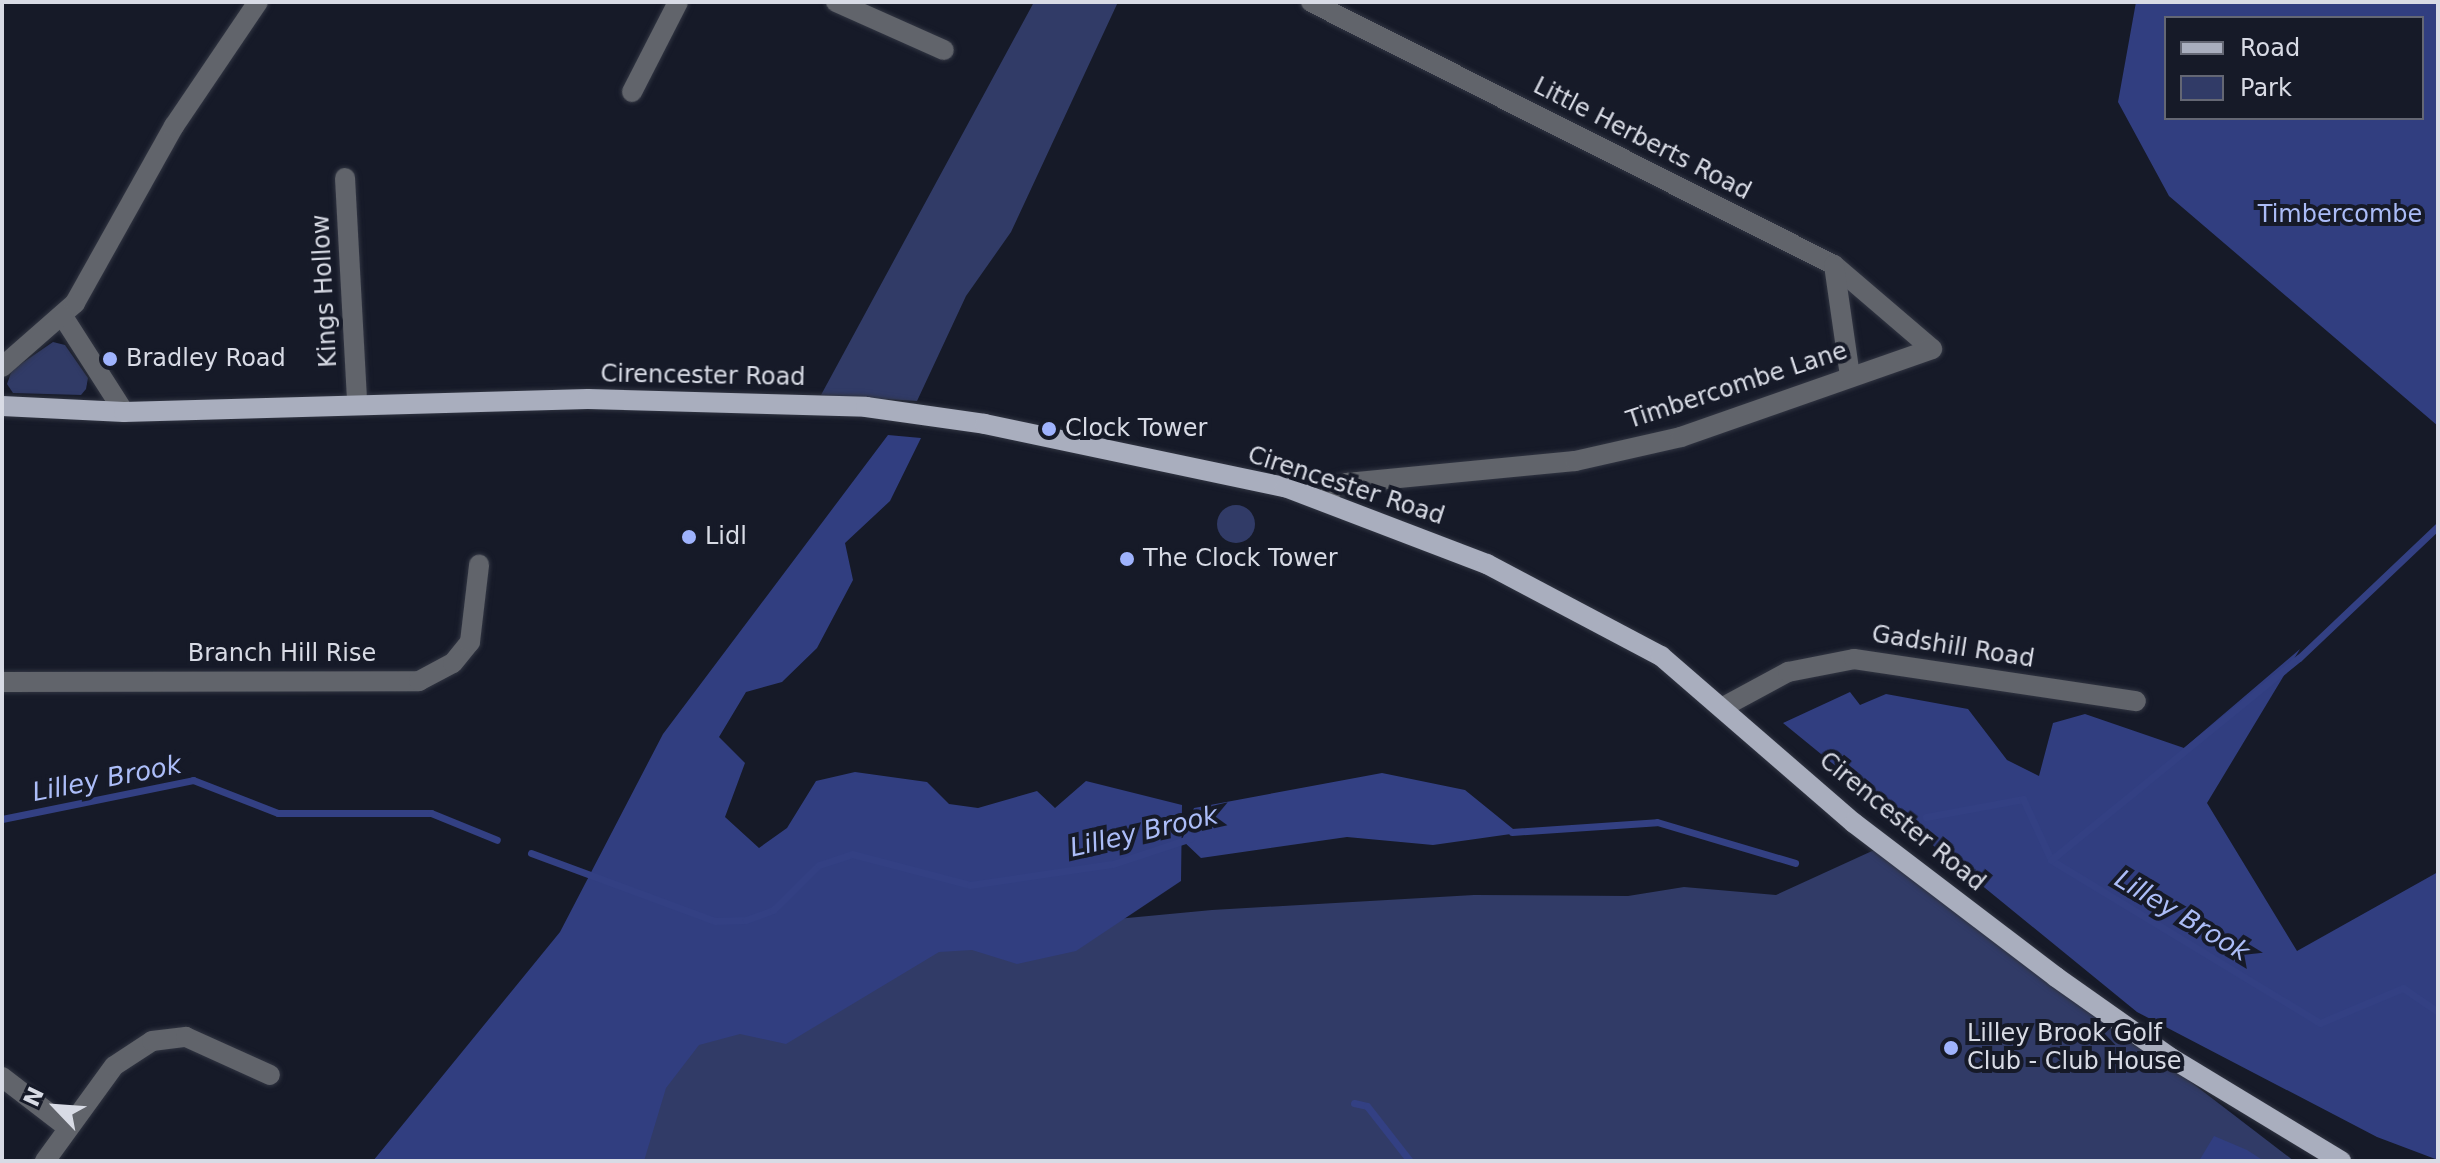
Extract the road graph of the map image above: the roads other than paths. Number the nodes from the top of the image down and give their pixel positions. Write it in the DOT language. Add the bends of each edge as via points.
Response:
graph roads {
  1 [pos="258,2"];
  2 [pos="678,2"];
  3 [pos="836,2"];
  4 [pos="1311,2"];
  5 [pos="944,50"];
  6 [pos="632,92"];
  7 [pos="345,178"];
  8 [pos="1834,265"];
  9 [pos="62,315"];
  10 [pos="1932,349"];
  11 [pos="2,367"];
  12 [pos="1850,376"];
  13 [pos="357,401"];
  14 [pos="2,406"];
  15 [pos="124,412"];
  16 [pos="1326,502"];
  17 [pos="479,565"];
  18 [pos="2,682"];
  19 [pos="2136,701"];
  20 [pos="1725,706"];
  21 [pos="270,1075"];
  22 [pos="2,1077"];
  23 [pos="67,1127"];
  24 [pos="45,1161"];
  25 [pos="2341,1161"];
  1 -- 9 [label="street" via="174,126 84,289"];
  2 -- 6 [label="street"];
  3 -- 5 [label="street"];
  4 -- 8 [label="street, Little Herberts Road"];
  7 -- 13 [label="street, Kings Hollow"];
  8 -- 10 [label="street, Little Herberts Road"];
  8 -- 12 [label="street"];
  9 -- 11 [label="street"];
  9 -- 15 [label="street"];
  10 -- 12 [label="street, Timbercombe Lane"];
  12 -- 16 [label="street, Timbercombe Lane" via="1681,437 1528,468 1347,483 1333,487"];
  13 -- 15 [label="main road, Cirencester Road"];
  13 -- 16 [label="main road, Cirencester Road" via="903,410 1212,470"];
  14 -- 15 [label="main road, Cirencester Road"];
  16 -- 20 [label="main road, Cirencester Road" via="1551,595 1661,656"];
  17 -- 18 [label="street, Branch Hill Rise" via="470,642 453,663 419,681"];
  19 -- 20 [label="street, Gadshill Road" via="1854,659 1788,672"];
  20 -- 25 [label="main road, Cirencester Road" via="1854,823 2056,977 2171,1058"];
  21 -- 23 [label="street" via="186,1037 152,1041 127,1053"];
  22 -- 23 [label="street"];
  23 -- 24 [label="street"];
}
